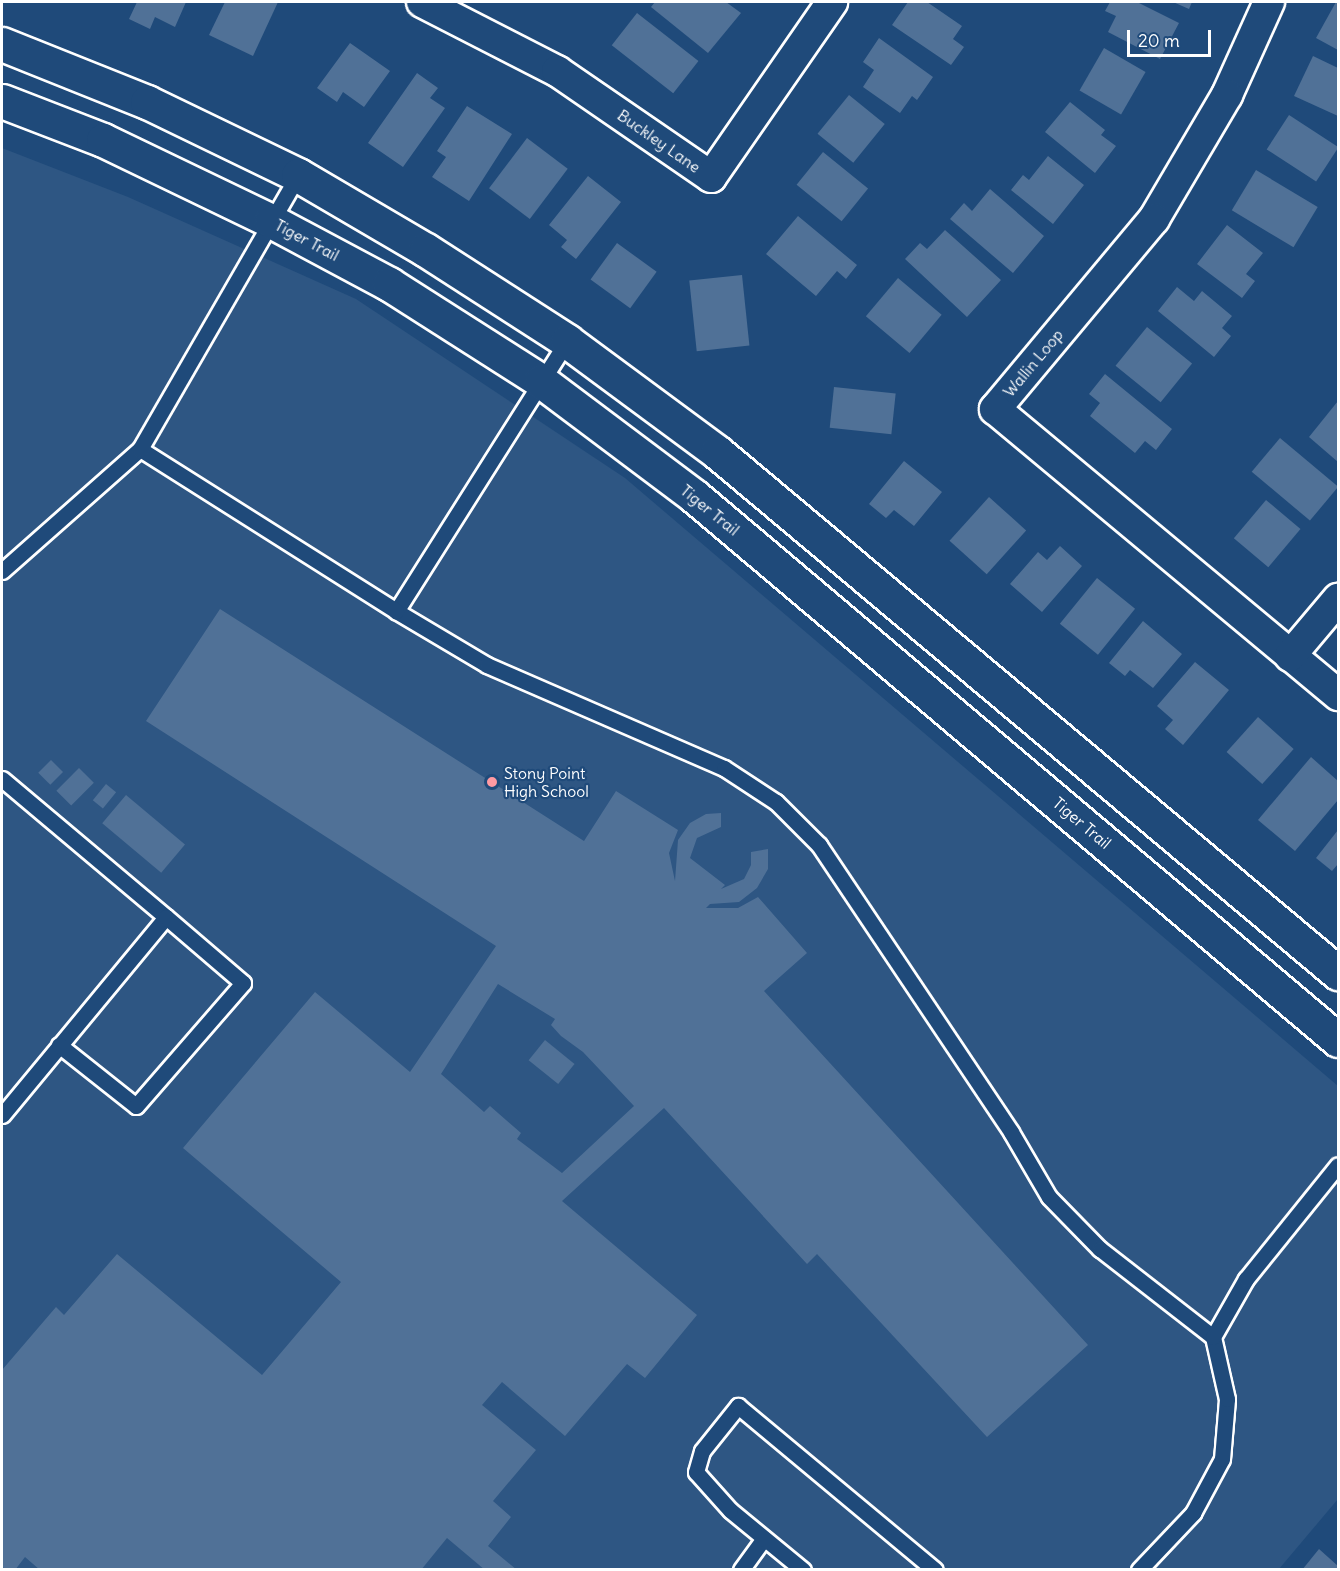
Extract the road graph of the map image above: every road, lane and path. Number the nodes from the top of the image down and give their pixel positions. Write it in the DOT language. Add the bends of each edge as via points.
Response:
graph roads {
  1 [pos="422,2"];
  2 [pos="832,2"];
  3 [pos="1269,2"];
  4 [pos="2,44"];
  5 [pos="2,101"];
  6 [pos="298,175"];
  7 [pos="271,221"];
  8 [pos="567,341"];
  9 [pos="541,381"];
  10 [pos="140,449"];
  11 [pos="2,571"];
  12 [pos="1338,599"];
  13 [pos="396,610"];
  14 [pos="1290,656"];
  15 [pos="1338,695"];
  16 [pos="2,779"];
  17 [pos="165,917"];
  18 [pos="1338,973"];
  19 [pos="1338,1040"];
  20 [pos="59,1045"];
  21 [pos="2,1115"];
  22 [pos="1338,1165"];
  23 [pos="1213,1336"];
  24 [pos="764,1538"];
  25 [pos="741,1569"];
  26 [pos="803,1569"];
  27 [pos="935,1569"];
  28 [pos="1139,1569"];
  1 -- 2 [label="street, Buckley Lane" via="557,71 711,177"];
  3 -- 14 [label="street, Wallin Loop" via="1227,95 1154,219 995,409"];
  4 -- 6 [label="street" via="147,102"];
  5 -- 7 [label="street, Tiger Trail" via="103,140"];
  6 -- 7 [label="lane"];
  6 -- 8 [label="street" via="426,250"];
  7 -- 9 [label="street, Tiger Trail" via="388,284"];
  7 -- 10 [label="lane"];
  8 -- 9 [label="lane"];
  8 -- 18 [label="street" via="717,452"];
  9 -- 13 [label="lane"];
  9 -- 19 [label="street, Tiger Trail" via="694,496"];
  10 -- 11 [label="lane"];
  10 -- 13 [label="lane"];
  12 -- 14 [label="street"];
  13 -- 23 [label="lane" via="487,665 724,768 776,802 819,845 1011,1132 1049,1197 1100,1249"];
  14 -- 15 [label="street, Wallin Loop"];
  16 -- 17 [label="lane"];
  17 -- 20 [label="lane"];
  17 -- 20 [label="lane" via="243,983 136,1106"];
  20 -- 21 [label="lane"];
  22 -- 23 [label="lane" via="1246,1279"];
  23 -- 28 [label="lane" via="1227,1398 1222,1459 1192,1513"];
  24 -- 25 [label="lane"];
  24 -- 26 [label="lane"];
  24 -- 27 [label="lane" via="706,1487 696,1472 702,1450 738,1406"];
}
